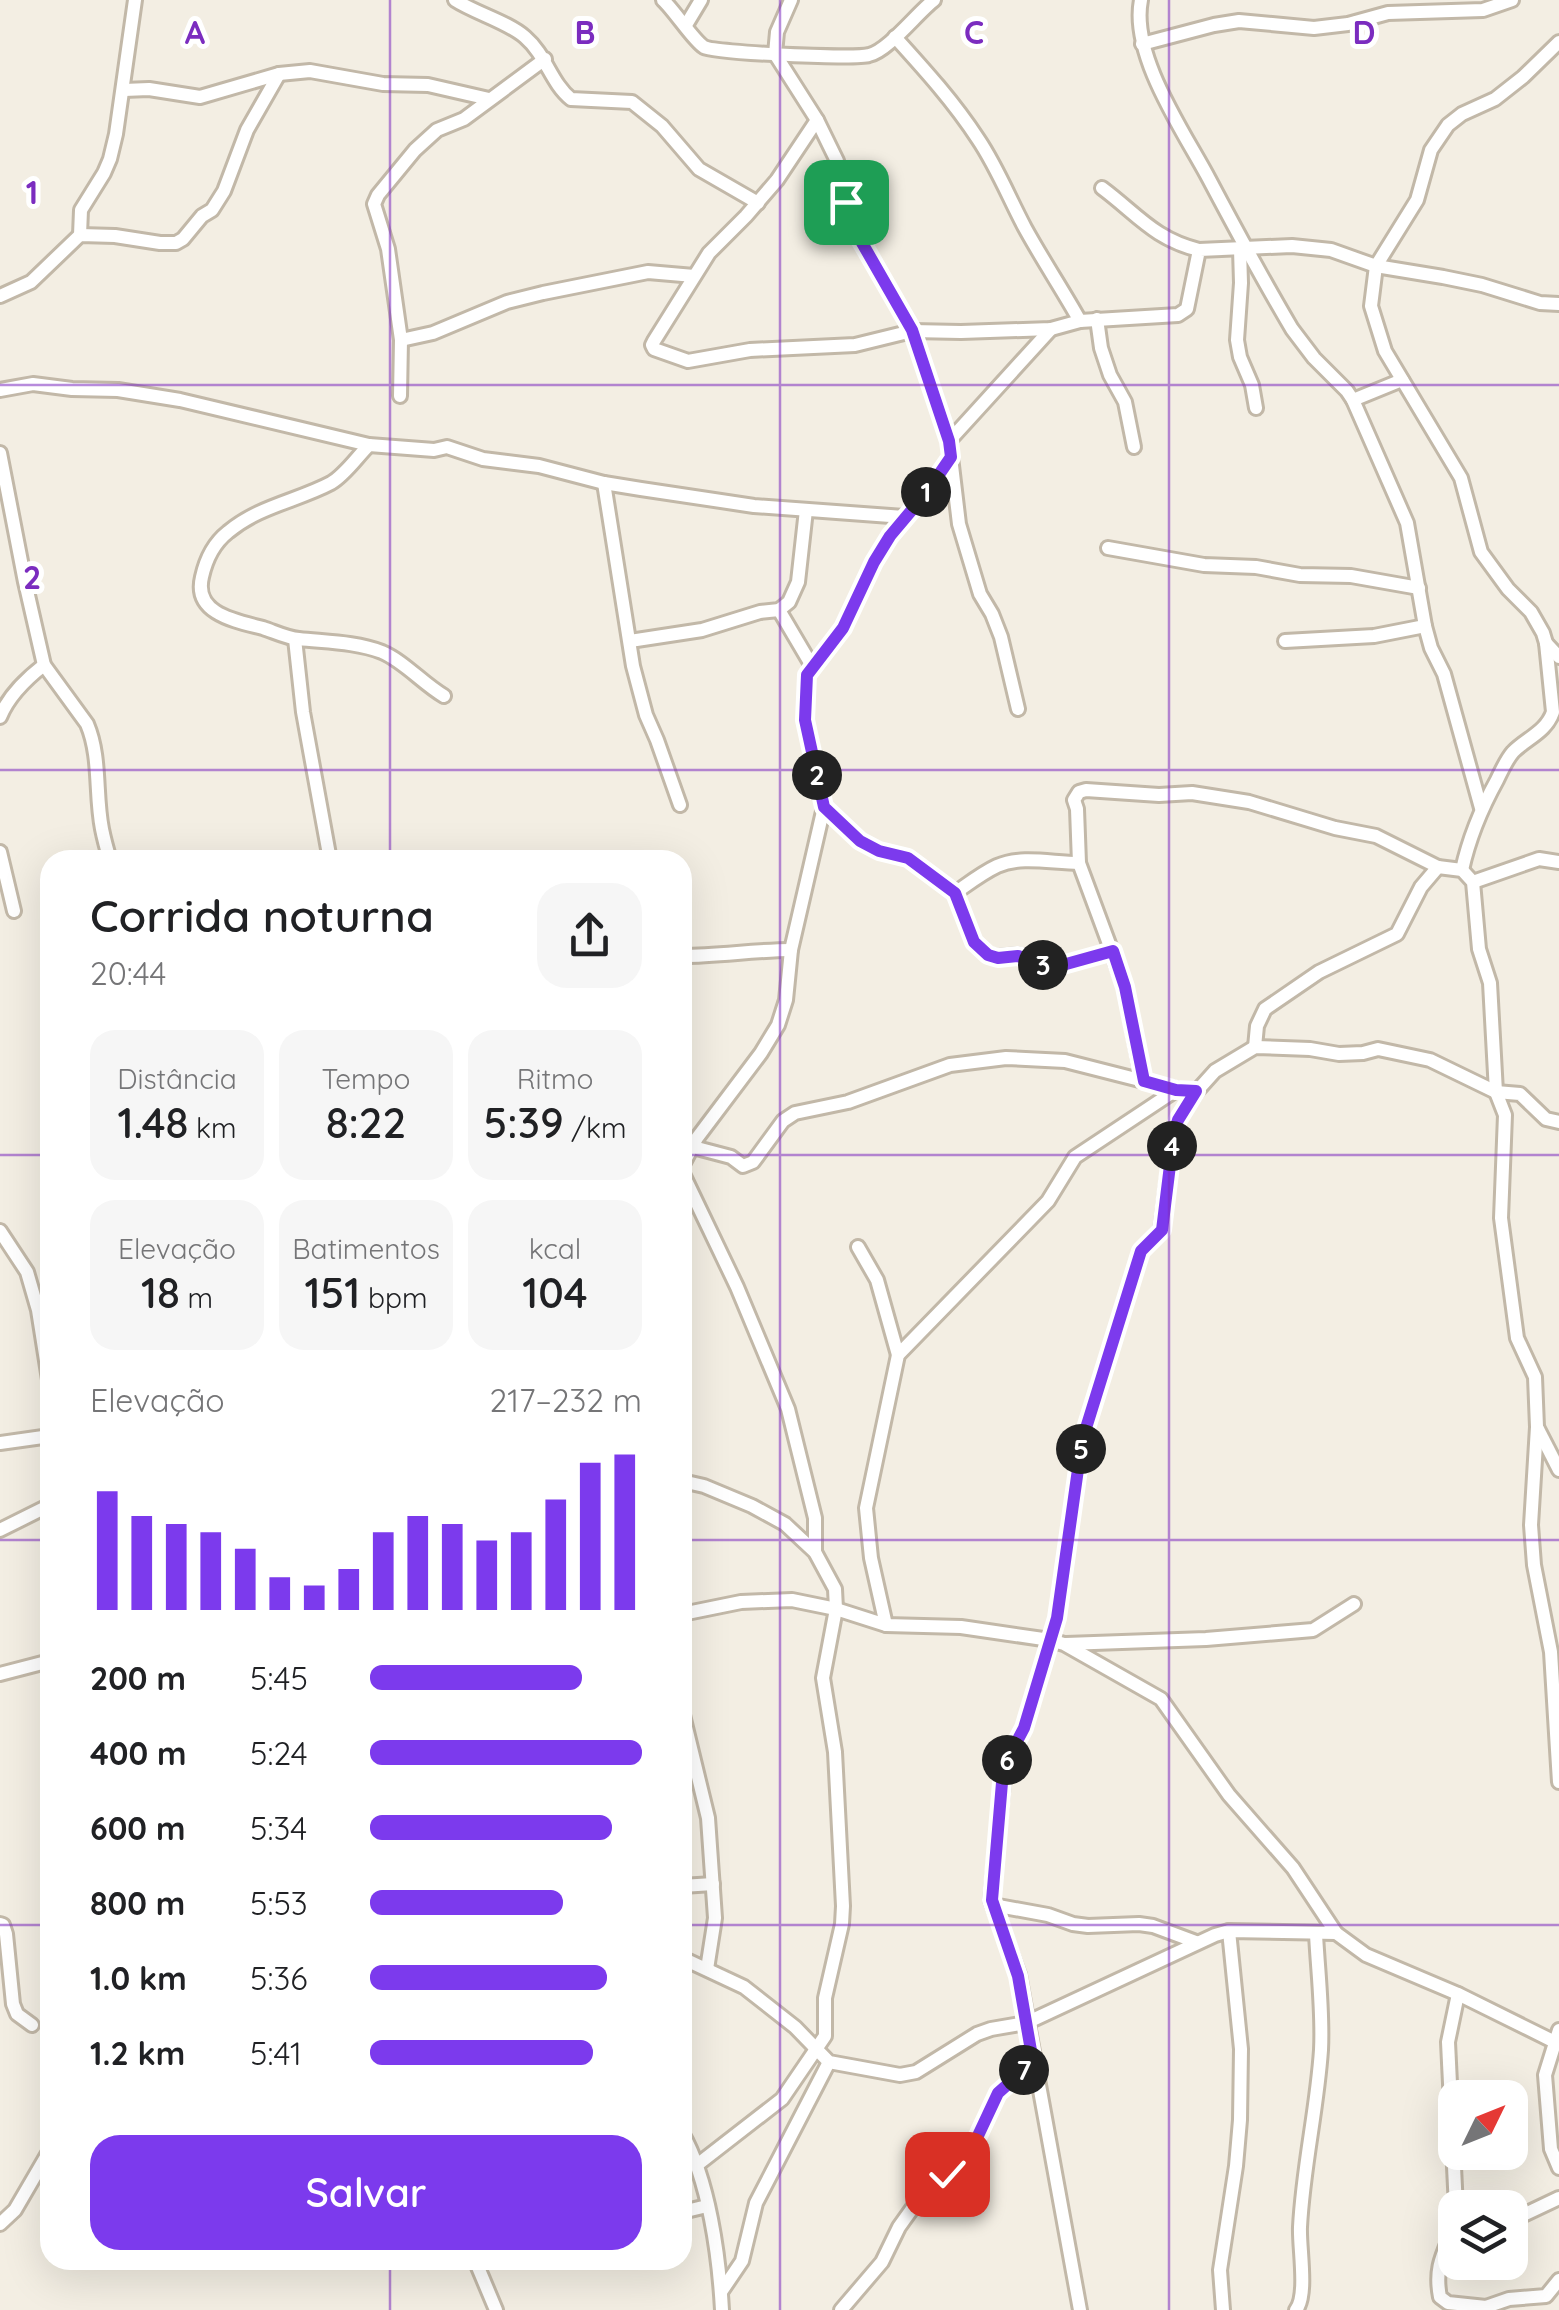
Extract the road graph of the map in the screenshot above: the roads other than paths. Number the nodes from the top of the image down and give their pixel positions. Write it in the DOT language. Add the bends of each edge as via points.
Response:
graph roads {
  1 [pos="135,0"];
  2 [pos="455,0"];
  3 [pos="663,0"];
  4 [pos="701,0"];
  5 [pos="790,0"];
  6 [pos="934,0"];
  7 [pos="1141,0"];
  8 [pos="1512,0"];
  9 [pos="686,25"];
  10 [pos="895,37"];
  11 [pos="1559,42"];
  12 [pos="1142,44"];
  13 [pos="775,54"];
  14 [pos="545,59"];
  15 [pos="279,74"];
  16 [pos="124,90"];
  17 [pos="490,98"];
  18 [pos="817,120"];
  19 [pos="1102,188"];
  20 [pos="758,203"];
  21 [pos="80,235"];
  22 [pos="1242,249"];
  23 [pos="1199,250"];
  24 [pos="1376,266"];
  25 [pos="694,276"];
  26 [pos="0,296"];
  27 [pos="1559,304"];
  28 [pos="1097,320"];
  29 [pos="1080,321"];
  30 [pos="1051,329"];
  31 [pos="912,330"];
  32 [pos="401,340"];
  33 [pos="1402,380"];
  34 [pos="0,390"];
  35 [pos="400,396"];
  36 [pos="1353,400"];
  37 [pos="1256,408"];
  38 [pos="949,441"];
  39 [pos="368,445"];
  40 [pos="1134,447"];
  41 [pos="0,453"];
  42 [pos="951,457"];
  43 [pos="604,483"];
  44 [pos="806,510"];
  45 [pos="904,516"];
  46 [pos="1108,548"];
  47 [pos="1419,588"];
  48 [pos="779,610"];
  49 [pos="1425,626"];
  50 [pos="295,639"];
  51 [pos="630,640"];
  52 [pos="1284,640"];
  53 [pos="1546,643"];
  54 [pos="1559,657"];
  55 [pos="44,665"];
  56 [pos="812,666"];
  57 [pos="444,696"];
  58 [pos="1018,709"];
  59 [pos="0,717"];
  60 [pos="680,805"];
  61 [pos="824,807"];
  62 [pos="1481,808"];
  63 [pos="107,850"];
  64 [pos="328,850"];
  65 [pos="0,852"];
  66 [pos="1544,859"];
  67 [pos="1559,862"];
  68 [pos="1079,863"];
  69 [pos="1438,866"];
  70 [pos="1462,870"];
  71 [pos="1559,876"];
  72 [pos="1473,882"];
  73 [pos="955,893"];
  74 [pos="14,911"];
  75 [pos="791,950"];
  76 [pos="1113,951"];
  77 [pos="692,956"];
  78 [pos="1255,1047"];
  79 [pos="1144,1081"];
  80 [pos="1176,1090"];
  81 [pos="1196,1091"];
  82 [pos="1496,1092"];
  83 [pos="1559,1122"];
  84 [pos="693,1148"];
  85 [pos="692,1206"];
  86 [pos="0,1230"];
  87 [pos="858,1247"];
  88 [pos="40,1323"];
  89 [pos="898,1355"];
  90 [pos="1537,1427"];
  91 [pos="40,1437"];
  92 [pos="0,1443"];
  93 [pos="1559,1470"];
  94 [pos="692,1484"];
  95 [pos="40,1511"];
  96 [pos="0,1530"];
  97 [pos="815,1552"];
  98 [pos="1354,1604"];
  99 [pos="836,1609"];
  100 [pos="692,1612"];
  101 [pos="886,1625"];
  102 [pos="1057,1642"];
  103 [pos="40,1664"];
  104 [pos="0,1674"];
  105 [pos="692,1752"];
  106 [pos="1559,1782"];
  107 [pos="713,1884"];
  108 [pos="692,1885"];
  109 [pos="993,1905"];
  110 [pos="0,1924"];
  111 [pos="1229,1932"];
  112 [pos="1336,1933"];
  113 [pos="1316,1934"];
  114 [pos="1196,1942"];
  115 [pos="692,1963"];
  116 [pos="707,1969"];
  117 [pos="1458,1994"];
  118 [pos="1026,2023"];
  119 [pos="32,2025"];
  120 [pos="1557,2038"];
  121 [pos="816,2049"];
  122 [pos="829,2062"];
  123 [pos="1033,2062"];
  124 [pos="692,2156"];
  125 [pos="696,2165"];
  126 [pos="40,2168"];
  127 [pos="1559,2168"];
  128 [pos="1455,2190"];
  129 [pos="1559,2198"];
  130 [pos="707,2206"];
  131 [pos="692,2210"];
  132 [pos="1528,2212"];
  133 [pos="0,2224"];
  134 [pos="1438,2266"];
  135 [pos="480,2270"];
  136 [pos="1559,2280"];
  137 [pos="721,2292"];
  138 [pos="1486,2309"];
  139 [pos="496,2310"];
  140 [pos="722,2310"];
  141 [pos="841,2310"];
  142 [pos="1080,2310"];
  143 [pos="1223,2310"];
  144 [pos="1296,2310"];
  1 -- 16 [label="street"];
  2 -- 14 [label="street" via="524,35"];
  3 -- 9 [label="street"];
  4 -- 9 [label="street"];
  5 -- 13 [label="street"];
  6 -- 10 [label="street"];
  7 -- 12 [label="street"];
  8 -- 12 [label="street" via="1483,10 1388,13 1314,28 1239,21"];
  9 -- 13 [label="street" via="705,48"];
  10 -- 13 [label="street" via="870,55"];
  10 -- 29 [label="street" via="977,137"];
  11 -- 24 [label="street" via="1495,99 1448,125 1416,200"];
  12 -- 22 [label="street"];
  13 -- 18 [label="street"];
  14 -- 17 [label="street"];
  14 -- 20 [label="street" via="571,99 632,102 699,169"];
  15 -- 16 [label="street" via="200,97"];
  15 -- 17 [label="street" via="310,71"];
  15 -- 21 [label="street" via="247,130 224,191 183,239"];
  16 -- 21 [label="street" via="110,158 81,210"];
  17 -- 32 [label="street" via="438,130 374,204"];
  18 -- 20 [label="street"];
  18 -- 31 [label="street" via="837,161 857,234"];
  19 -- 23 [label="street" via="1161,236"];
  20 -- 25 [label="street"];
  21 -- 26 [label="street" via="31,282"];
  22 -- 23 [label="street"];
  22 -- 24 [label="street" via="1331,250"];
  22 -- 36 [label="street" via="1292,330"];
  22 -- 37 [label="street" via="1237,340"];
  23 -- 28 [label="street" via="1183,313"];
  24 -- 27 [label="street"];
  24 -- 33 [label="street" via="1371,306"];
  25 -- 31 [label="street" via="652,346 688,361 750,350 855,345"];
  25 -- 32 [label="street" via="648,272 542,293"];
  28 -- 29 [label="street"];
  28 -- 40 [label="street"];
  29 -- 30 [label="street"];
  30 -- 31 [label="street"];
  30 -- 38 [label="street"];
  31 -- 38 [label="street"];
  32 -- 35 [label="street"];
  33 -- 36 [label="street"];
  33 -- 53 [label="street" via="1461,478 1481,552 1531,612"];
  34 -- 39 [label="street" via="33,384 118,390"];
  36 -- 47 [label="street" via="1407,522"];
  38 -- 42 [label="street"];
  39 -- 43 [label="street" via="448,446"];
  39 -- 50 [label="street" via="334,482 266,508 220,538 209,554 200,587 208,606 226,619"];
  41 -- 55 [label="street"];
  42 -- 45 [label="street"];
  42 -- 58 [label="street" via="959,524"];
  43 -- 44 [label="street"];
  43 -- 51 [label="street"];
  44 -- 45 [label="street"];
  44 -- 48 [label="street" via="798,582"];
  45 -- 56 [label="street" via="843,628"];
  46 -- 47 [label="street"];
  47 -- 49 [label="street"];
  48 -- 51 [label="street"];
  48 -- 56 [label="street"];
  49 -- 52 [label="street"];
  49 -- 62 [label="street"];
  50 -- 57 [label="street" via="380,652"];
  50 -- 64 [label="street"];
  51 -- 60 [label="street" via="646,715"];
  53 -- 54 [label="street"];
  53 -- 62 [label="street" via="1550,720 1512,754"];
  55 -- 59 [label="street" via="24,680"];
  55 -- 63 [label="street" via="91,734"];
  56 -- 61 [label="street" via="805,720"];
  61 -- 73 [label="street" via="860,841 908,858"];
  61 -- 75 [label="street"];
  62 -- 70 [label="street"];
  65 -- 74 [label="street"];
  66 -- 67 [label="street"];
  66 -- 71 [label="street"];
  66 -- 72 [label="street"];
  68 -- 69 [label="street" via="1074,800 1086,790 1192,792 1248,802 1376,836"];
  68 -- 73 [label="street" via="1009,862"];
  68 -- 76 [label="street"];
  69 -- 70 [label="street"];
  69 -- 78 [label="street" via="1397,934 1319,972 1266,1009"];
  70 -- 72 [label="street"];
  72 -- 82 [label="street" via="1479,949 1490,983"];
  73 -- 76 [label="street" via="974,942 988,955 1059,966"];
  75 -- 77 [label="street"];
  75 -- 84 [label="street" via="778,1025"];
  76 -- 79 [label="street"];
  78 -- 81 [label="street" via="1221,1066"];
  78 -- 82 [label="street" via="1339,1054 1378,1049 1438,1062"];
  79 -- 80 [label="street"];
  79 -- 84 [label="street" via="1065,1061 981,1060 795,1113 748,1166"];
  80 -- 81 [label="street"];
  80 -- 89 [label="street" via="1075,1157 1048,1201"];
  81 -- 102 [label="street" via="1174,1133 1162,1230 1141,1251 1082,1441"];
  82 -- 83 [label="street" via="1520,1094 1546,1119"];
  82 -- 90 [label="street" via="1505,1115 1501,1218 1517,1338 1536,1377"];
  85 -- 97 [label="street" via="737,1286 788,1409 815,1518"];
  86 -- 88 [label="street" via="27,1272"];
  87 -- 89 [label="street" via="877,1280"];
  89 -- 101 [label="street" via="866,1508"];
  90 -- 93 [label="street"];
  90 -- 106 [label="street" via="1531,1526 1551,1652"];
  91 -- 92 [label="street"];
  94 -- 97 [label="street" via="770,1515"];
  95 -- 96 [label="street"];
  97 -- 99 [label="street" via="835,1589"];
  98 -- 102 [label="street" via="1313,1630"];
  99 -- 100 [label="street" via="792,1600"];
  99 -- 101 [label="street"];
  99 -- 121 [label="street" via="822,1678 835,1752 843,1906 825,1998 825,2036"];
  101 -- 102 [label="street" via="962,1627"];
  102 -- 109 [label="street" via="1003,1771"];
  102 -- 112 [label="street" via="1161,1699"];
  103 -- 104 [label="street"];
  105 -- 107 [label="street" via="708,1818"];
  107 -- 108 [label="street"];
  107 -- 116 [label="street"];
  109 -- 114 [label="street" via="1073,1924 1154,1926"];
  109 -- 118 [label="street"];
  110 -- 119 [label="street" via="13,2004"];
  111 -- 113 [label="street"];
  111 -- 114 [label="street"];
  111 -- 143 [label="street" via="1241,2067 1236,2166 1220,2270"];
  112 -- 113 [label="street"];
  112 -- 117 [label="street" via="1366,1955"];
  113 -- 144 [label="street" via="1322,2038"];
  114 -- 118 [label="street"];
  115 -- 116 [label="street"];
  116 -- 121 [label="street" via="744,1987"];
  117 -- 120 [label="street"];
  117 -- 128 [label="street" via="1448,2042"];
  118 -- 122 [label="street" via="977,2034 910,2074"];
  118 -- 123 [label="street"];
  120 -- 127 [label="street" via="1545,2084"];
  121 -- 122 [label="street"];
  121 -- 125 [label="street" via="782,2099"];
  122 -- 137 [label="street" via="756,2203 742,2261"];
  123 -- 141 [label="street" via="998,2093 976,2140 914,2206 882,2262"];
  123 -- 142 [label="street"];
  124 -- 125 [label="street"];
  125 -- 130 [label="street"];
  126 -- 133 [label="street"];
  129 -- 132 [label="street"];
  130 -- 131 [label="street"];
  130 -- 137 [label="street"];
  134 -- 138 [label="street" via="1440,2297"];
  135 -- 139 [label="street"];
  136 -- 138 [label="street" via="1546,2296"];
  137 -- 140 [label="street"];
}
